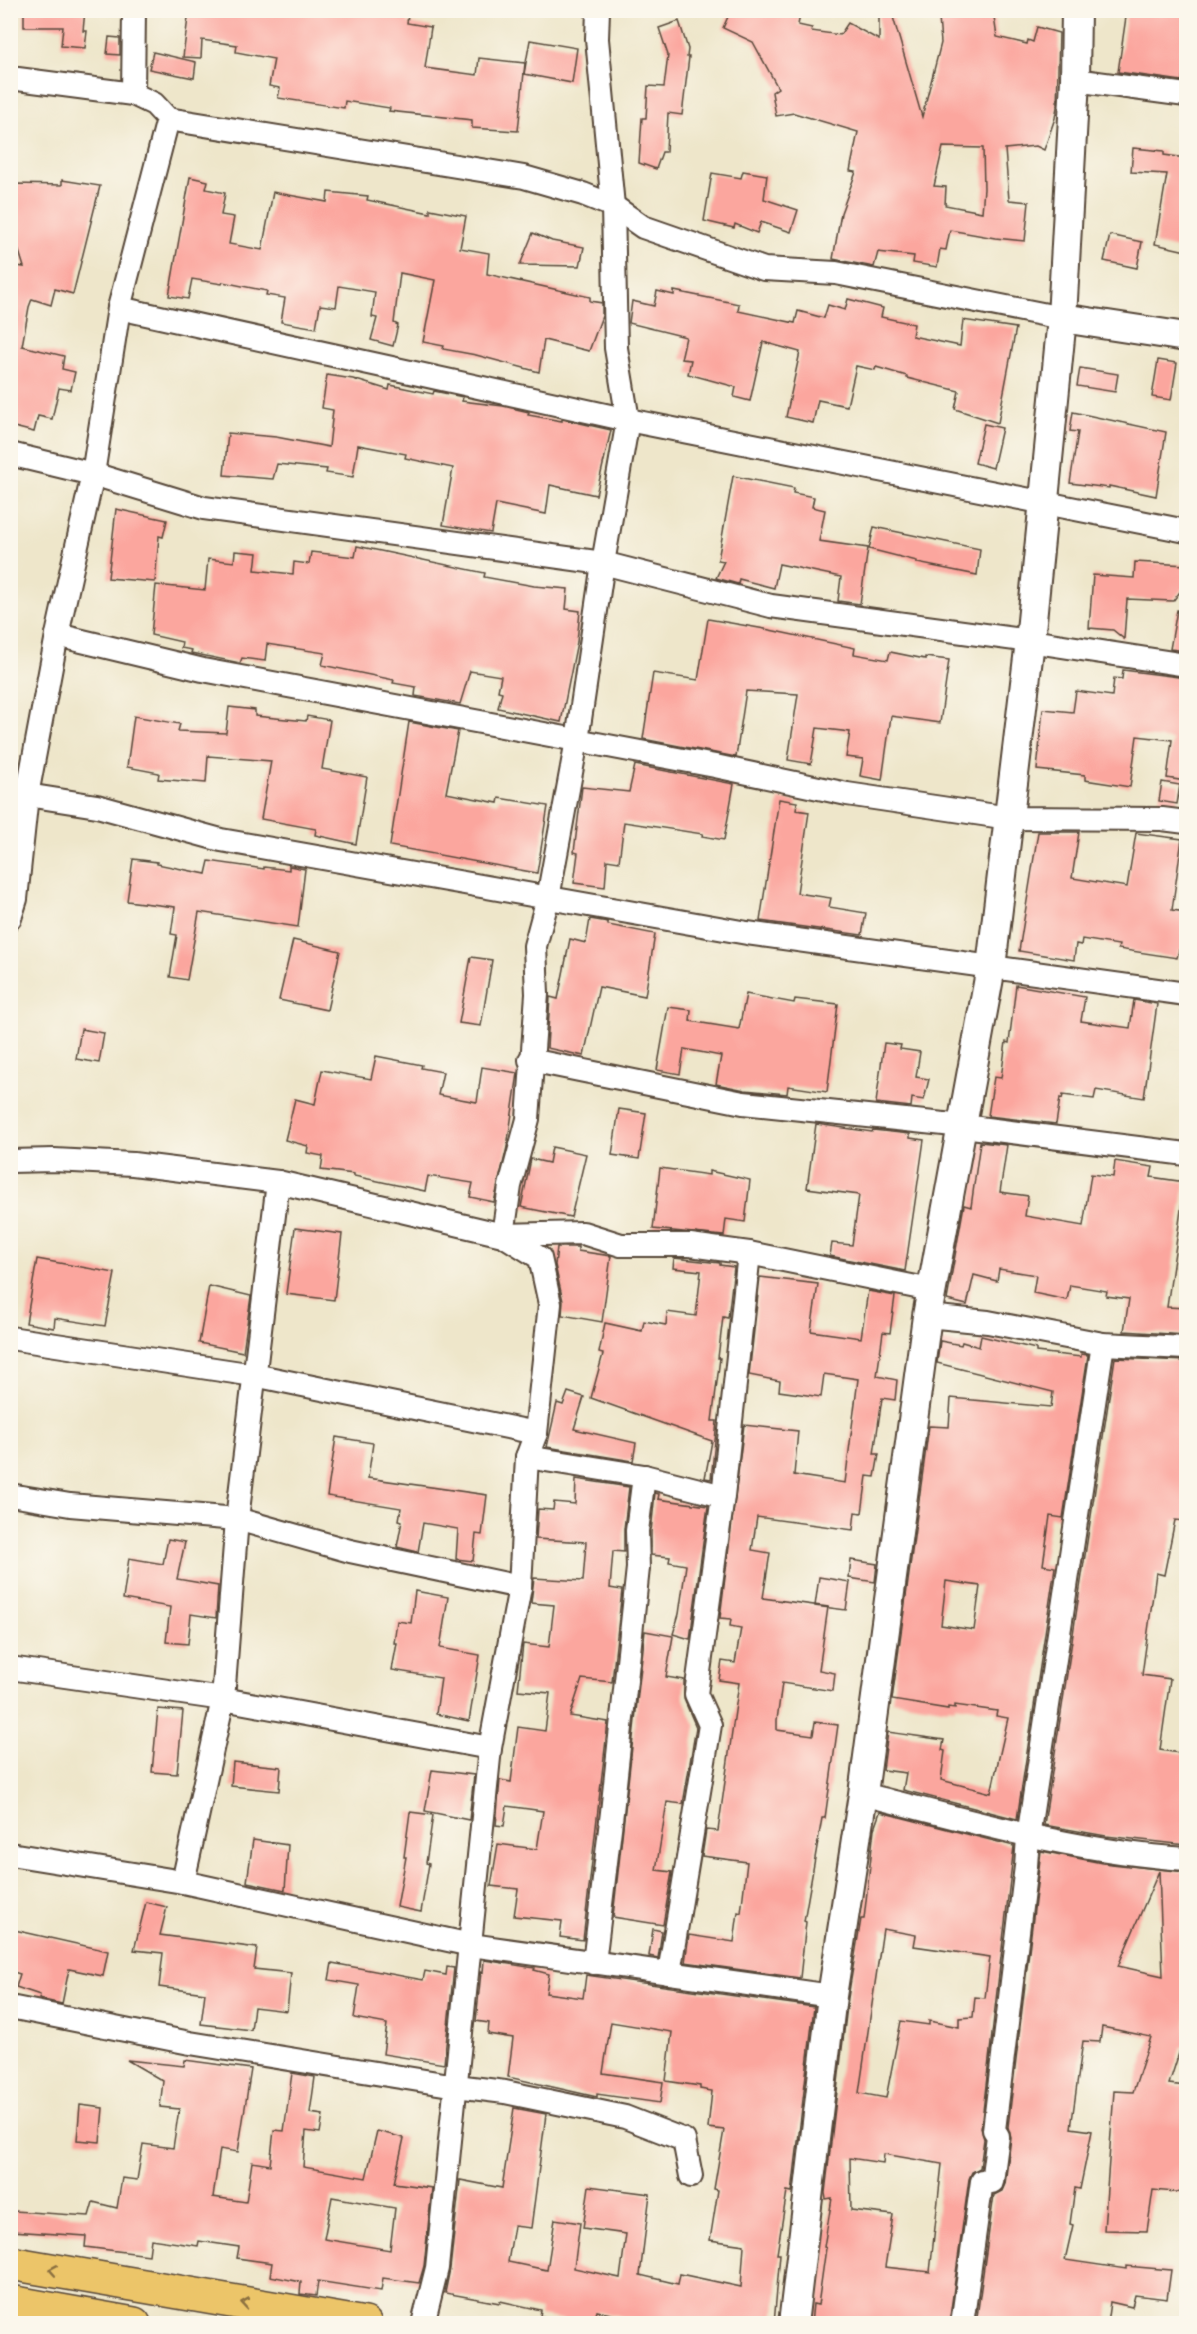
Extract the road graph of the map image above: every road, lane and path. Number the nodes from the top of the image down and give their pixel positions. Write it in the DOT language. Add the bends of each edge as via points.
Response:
graph roads {
  1 [pos="134,10"];
  2 [pos="1076,10"];
  3 [pos="597,11"];
  4 [pos="10,78"];
  5 [pos="1075,80"];
  6 [pos="133,94"];
  7 [pos="1186,95"];
  8 [pos="168,119"];
  9 [pos="613,206"];
  10 [pos="120,308"];
  11 [pos="1062,318"];
  12 [pos="1186,337"];
  13 [pos="628,420"];
  14 [pos="10,454"];
  15 [pos="93,474"];
  16 [pos="1044,502"];
  17 [pos="1186,531"];
  18 [pos="603,563"];
  19 [pos="57,635"];
  20 [pos="1030,641"];
  21 [pos="1186,665"];
  22 [pos="577,740"];
  23 [pos="27,795"];
  24 [pos="1009,818"];
  25 [pos="1186,822"];
  26 [pos="548,898"];
  27 [pos="12,905"];
  28 [pos="991,967"];
  29 [pos="1186,994"];
  30 [pos="531,1060"];
  31 [pos="963,1126"];
  32 [pos="1186,1154"];
  33 [pos="10,1161"];
  34 [pos="278,1182"];
  35 [pos="503,1235"];
  36 [pos="749,1253"];
  37 [pos="929,1303"];
  38 [pos="10,1338"];
  39 [pos="1103,1344"];
  40 [pos="1186,1348"];
  41 [pos="254,1375"];
  42 [pos="536,1433"];
  43 [pos="527,1457"];
  44 [pos="644,1476"];
  45 [pos="10,1495"];
  46 [pos="723,1496"];
  47 [pos="237,1519"];
  48 [pos="520,1587"];
  49 [pos="10,1668"];
  50 [pos="223,1699"];
  51 [pos="490,1748"];
  52 [pos="863,1794"];
  53 [pos="1028,1837"];
  54 [pos="10,1854"];
  55 [pos="1186,1859"];
  56 [pos="183,1882"];
  57 [pos="471,1945"];
  58 [pos="594,1964"];
  59 [pos="669,1973"];
  60 [pos="832,1995"];
  61 [pos="10,2007"];
  62 [pos="456,2086"];
  63 [pos="691,2176"];
  64 [pos="10,2263"];
  65 [pos="10,2302"];
  66 [pos="80,2319"];
  67 [pos="134,2324"];
  68 [pos="365,2324"];
  69 [pos="423,2324"];
  70 [pos="793,2324"];
  71 [pos="962,2324"];
  1 -- 6 [label="street"];
  2 -- 5 [label="street"];
  3 -- 9 [label="street"];
  4 -- 6 [label="street"];
  5 -- 7 [label="street"];
  5 -- 11 [label="street"];
  6 -- 8 [label="street" via="154,104"];
  8 -- 9 [label="street" via="524,177"];
  8 -- 10 [label="street"];
  9 -- 11 [label="street" via="643,227 764,269 836,273"];
  9 -- 13 [label="street" via="616,348"];
  10 -- 13 [label="street"];
  10 -- 15 [label="street"];
  11 -- 12 [label="street"];
  11 -- 16 [label="street"];
  13 -- 16 [label="street"];
  13 -- 18 [label="street"];
  14 -- 15 [label="street"];
  15 -- 18 [label="street" via="204,508"];
  15 -- 19 [label="street"];
  16 -- 17 [label="street"];
  16 -- 20 [label="street"];
  18 -- 20 [label="street" via="771,606"];
  18 -- 22 [label="street"];
  19 -- 22 [label="street" via="203,670"];
  19 -- 23 [label="street"];
  20 -- 21 [label="street"];
  20 -- 24 [label="street"];
  22 -- 24 [label="street" via="847,794"];
  22 -- 26 [label="street"];
  23 -- 26 [label="street" via="97,806 221,840"];
  23 -- 27 [label="street"];
  24 -- 25 [label="street"];
  24 -- 28 [label="street"];
  26 -- 28 [label="street" via="747,933"];
  26 -- 30 [label="street" via="535,946 537,994"];
  28 -- 29 [label="street"];
  28 -- 31 [label="street"];
  30 -- 31 [label="street" via="743,1103"];
  30 -- 35 [label="street" via="528,1119 510,1185"];
  31 -- 32 [label="street"];
  31 -- 37 [label="street"];
  33 -- 34 [label="street" via="133,1164"];
  34 -- 35 [label="street"];
  34 -- 41 [label="street"];
  35 -- 36 [label="street" via="583,1233 621,1245 690,1245"];
  35 -- 42 [label="street" via="540,1258 550,1304"];
  36 -- 37 [label="street"];
  36 -- 46 [label="street"];
  37 -- 39 [label="street" via="988,1322"];
  37 -- 52 [label="street"];
  38 -- 41 [label="street"];
  39 -- 40 [label="street"];
  39 -- 53 [label="street"];
  41 -- 42 [label="street"];
  41 -- 47 [label="street"];
  42 -- 43 [label="street"];
  43 -- 44 [label="street"];
  43 -- 48 [label="street"];
  44 -- 46 [label="street"];
  44 -- 58 [label="street" via="637,1532 638,1568"];
  45 -- 47 [label="street" via="70,1505"];
  46 -- 59 [label="street" via="696,1694 710,1725"];
  47 -- 48 [label="street" via="350,1551"];
  47 -- 50 [label="street"];
  48 -- 51 [label="street"];
  49 -- 50 [label="street"];
  50 -- 51 [label="street"];
  50 -- 56 [label="street"];
  51 -- 57 [label="street"];
  52 -- 53 [label="street"];
  52 -- 60 [label="street"];
  53 -- 55 [label="street"];
  53 -- 71 [label="street" via="993,2130 998,2136 997,2158 992,2182 982,2181"];
  54 -- 56 [label="street"];
  56 -- 57 [label="street"];
  57 -- 58 [label="street"];
  57 -- 62 [label="street"];
  58 -- 59 [label="street"];
  59 -- 60 [label="street"];
  60 -- 70 [label="street"];
  61 -- 62 [label="street" via="190,2043"];
  62 -- 63 [label="street" via="625,2117 684,2140"];
  62 -- 69 [label="street" via="436,2268"];
  68 -- 64 [label="highway, one-way"];
  65 -- 66 [label="highway"];
  66 -- 67 [label="highway"];
}
